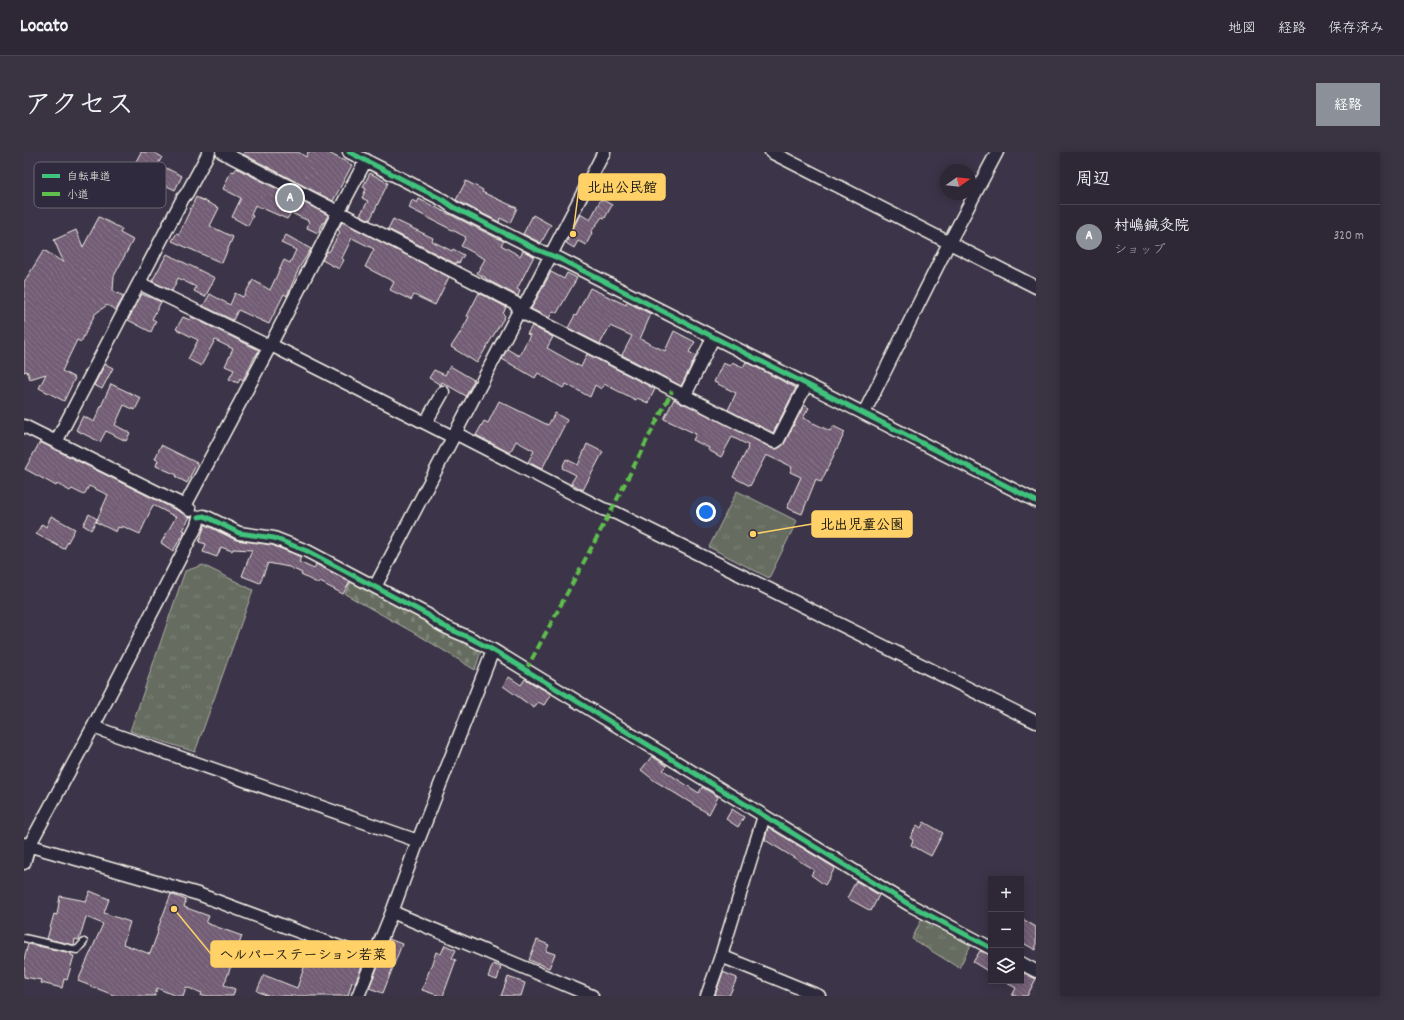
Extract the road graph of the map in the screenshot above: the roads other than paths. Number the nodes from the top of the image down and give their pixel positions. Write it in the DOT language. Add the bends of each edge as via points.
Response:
graph roads {
  1 [pos="209,152"];
  2 [pos="222,152"];
  3 [pos="349,152"];
  4 [pos="604,152"];
  5 [pos="771,152"];
  6 [pos="996,152"];
  7 [pos="366,160"];
  8 [pos="339,211"];
  9 [pos="949,243"];
  10 [pos="550,255"];
  11 [pos="139,283"];
  12 [pos="1036,288"];
  13 [pos="520,309"];
  14 [pos="713,338"];
  15 [pos="270,346"];
  16 [pos="806,384"];
  17 [pos="443,392"];
  18 [pos="684,396"];
  19 [pos="864,413"];
  20 [pos="426,422"];
  21 [pos="24,426"];
  22 [pos="454,435"];
  23 [pos="56,442"];
  24 [pos="1036,501"];
  25 [pos="185,506"];
  26 [pos="199,517"];
  27 [pos="375,587"];
  28 [pos="493,650"];
  29 [pos="1036,722"];
  30 [pos="93,727"];
  31 [pos="764,816"];
  32 [pos="418,841"];
  33 [pos="26,845"];
  34 [pos="24,863"];
  35 [pos="392,912"];
  36 [pos="24,938"];
  37 [pos="84,942"];
  38 [pos="988,946"];
  39 [pos="721,956"];
  40 [pos="372,959"];
  41 [pos="1024,965"];
  42 [pos="1036,971"];
  43 [pos="358,996"];
  44 [pos="592,996"];
  45 [pos="707,996"];
  46 [pos="819,996"];
  1 -- 11 [label="street"];
  2 -- 8 [label="street"];
  3 -- 7 [label="street"];
  4 -- 10 [label="street"];
  5 -- 9 [label="street"];
  6 -- 9 [label="street"];
  7 -- 8 [label="street"];
  7 -- 10 [label="street"];
  8 -- 13 [label="street" via="515,303"];
  8 -- 15 [label="street"];
  9 -- 12 [label="street"];
  9 -- 19 [label="street"];
  10 -- 13 [label="street" via="526,303"];
  10 -- 14 [label="street"];
  11 -- 15 [label="street"];
  11 -- 23 [label="street"];
  13 -- 18 [label="street" via="523,314"];
  13 -- 22 [label="street"];
  14 -- 16 [label="street"];
  14 -- 18 [label="street"];
  15 -- 20 [label="street"];
  15 -- 25 [label="street"];
  16 -- 18 [label="street" via="782,445"];
  16 -- 19 [label="street"];
  17 -- 20 [label="street"];
  19 -- 24 [label="street"];
  20 -- 22 [label="street"];
  21 -- 23 [label="street"];
  22 -- 27 [label="street"];
  22 -- 29 [label="street" via="721,564"];
  23 -- 25 [label="street"];
  25 -- 26 [label="street"];
  26 -- 27 [label="street" via="209,518 239,533 274,538 291,544"];
  26 -- 30 [label="street"];
  27 -- 28 [label="street" via="428,615 450,630"];
  28 -- 31 [label="street"];
  28 -- 32 [label="street"];
  30 -- 32 [label="street"];
  30 -- 33 [label="street"];
  31 -- 38 [label="street" via="910,905"];
  31 -- 39 [label="street"];
  32 -- 35 [label="street"];
  33 -- 34 [label="street"];
  33 -- 40 [label="street" via="198,894"];
  35 -- 40 [label="street"];
  35 -- 44 [label="street"];
  36 -- 37 [label="lane" via="77,950"];
  39 -- 45 [label="street"];
  39 -- 46 [label="street"];
  40 -- 43 [label="street"];
  41 -- 42 [label="street"];
}
